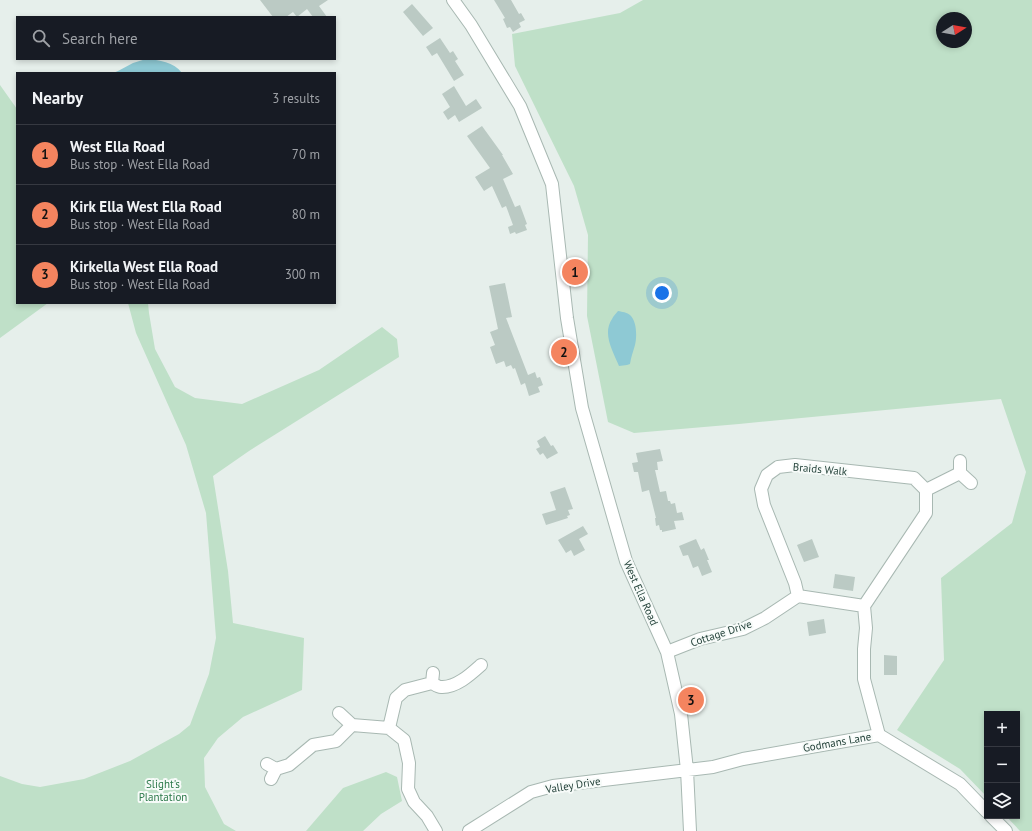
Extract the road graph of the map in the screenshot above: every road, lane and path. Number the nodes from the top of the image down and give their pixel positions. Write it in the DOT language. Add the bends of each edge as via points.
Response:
graph roads {
  1 [pos="453,0"];
  2 [pos="971,483"];
  3 [pos="926,490"];
  4 [pos="798,596"];
  5 [pos="864,606"];
  6 [pos="667,652"];
  7 [pos="481,665"];
  8 [pos="339,713"];
  9 [pos="352,725"];
  10 [pos="389,728"];
  11 [pos="879,735"];
  12 [pos="687,770"];
  13 [pos="271,771"];
  14 [pos="984,809"];
  15 [pos="994,819"];
  16 [pos="436,831"];
  17 [pos="469,831"];
  18 [pos="690,831"];
  19 [pos="1006,831"];
  1 -- 6 [label="street, West Ella Road" via="520,106 552,184 567,318 582,408 626,561"];
  2 -- 3 [label="street" via="960,467"];
  3 -- 4 [label="street, Braids Walk" via="914,478 795,465 778,467 767,474 761,489 764,505"];
  3 -- 5 [label="street" via="926,513"];
  4 -- 5 [label="street"];
  4 -- 6 [label="street, Cottage Drive" via="743,629 700,639"];
  5 -- 11 [label="street" via="864,679"];
  6 -- 12 [label="street, West Ella Road" via="681,714"];
  7 -- 10 [label="street" via="458,683 435,681 405,690 396,698"];
  8 -- 9 [label="street"];
  9 -- 10 [label="street"];
  9 -- 13 [label="street" via="336,741 313,745 289,765"];
  10 -- 16 [label="street" via="404,740 409,763 408,789 414,802"];
  11 -- 12 [label="street, Godmans Lane"];
  11 -- 14 [label="street, Godmans Lane" via="960,784"];
  12 -- 17 [label="street, Valley Drive" via="553,786 532,792"];
  12 -- 18 [label="street, West Ella Road"];
  15 -- 19 [label="street"];
}
